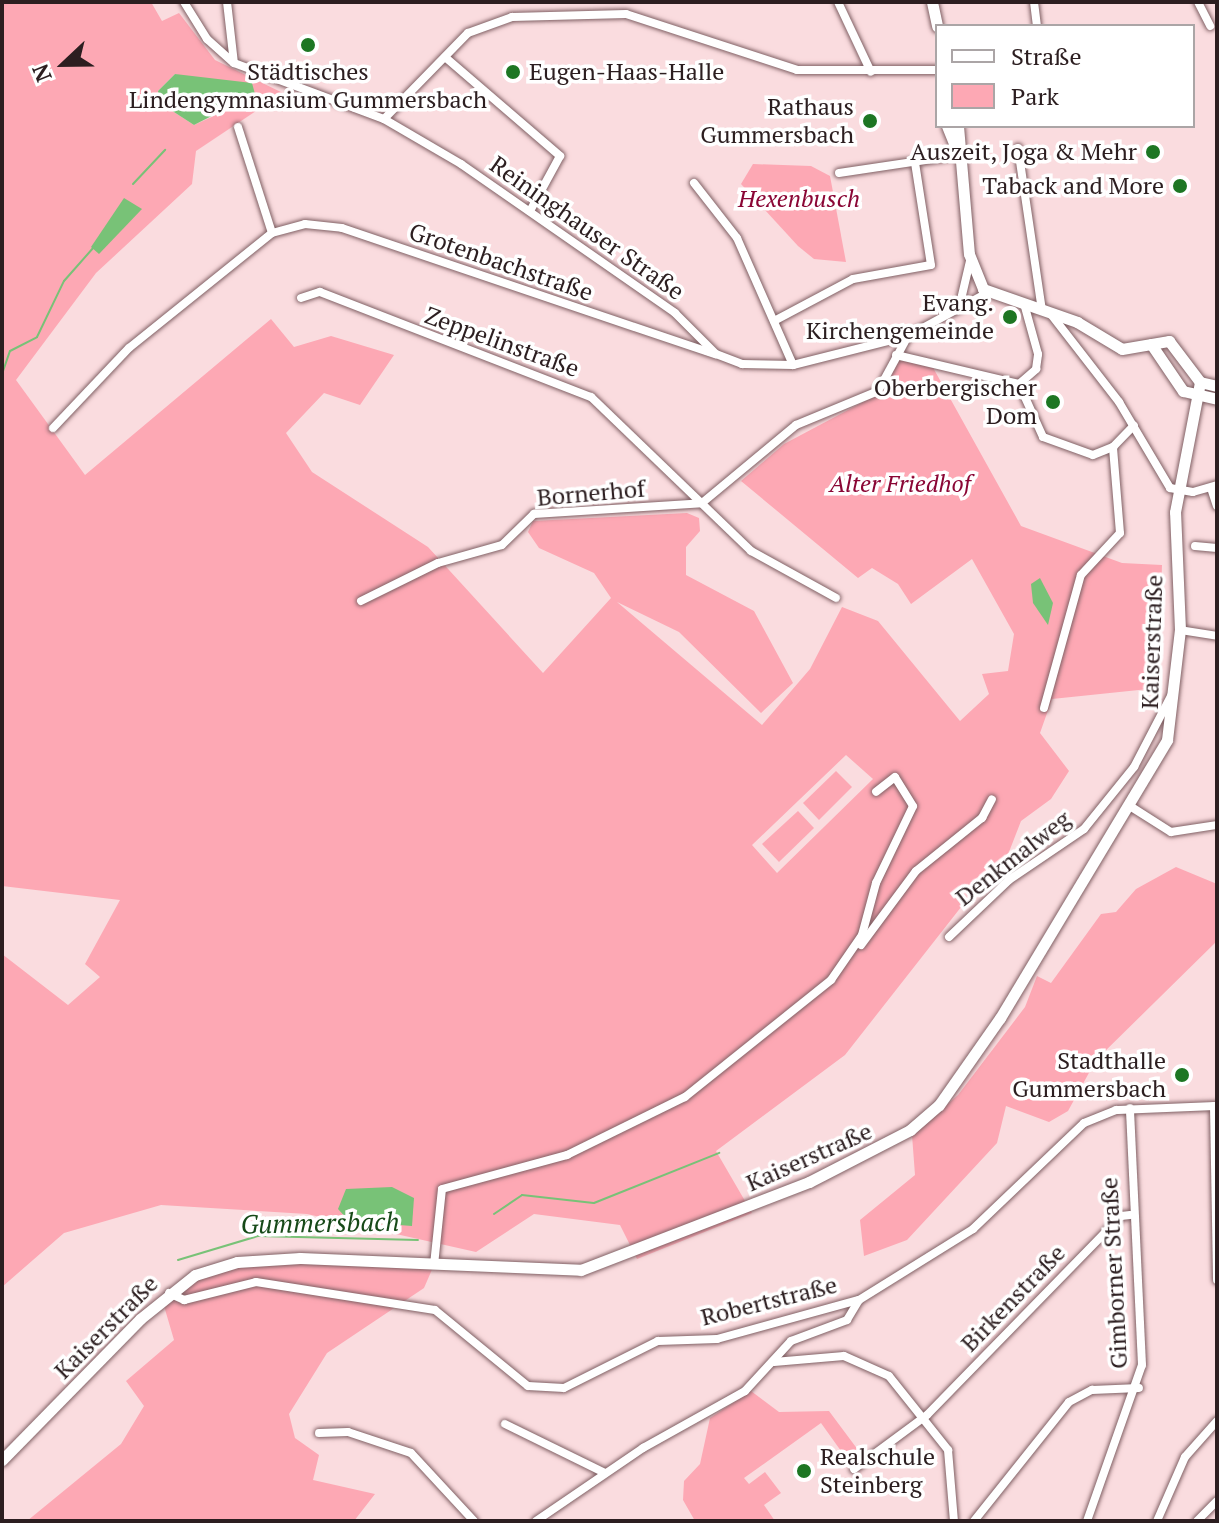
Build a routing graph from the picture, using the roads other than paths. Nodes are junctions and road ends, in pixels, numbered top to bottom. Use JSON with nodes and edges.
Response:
{"nodes":[{"id":1,"x":184,"y":2,"type":"edge"},
{"id":2,"x":227,"y":2,"type":"edge"},
{"id":3,"x":838,"y":2,"type":"edge"},
{"id":4,"x":932,"y":2,"type":"edge"},
{"id":5,"x":1034,"y":2,"type":"edge"},
{"id":6,"x":1198,"y":2,"type":"edge"},
{"id":7,"x":937,"y":24,"type":"edge"},
{"id":8,"x":1037,"y":24,"type":"edge"},
{"id":9,"x":1210,"y":26,"type":"dead end"},
{"id":10,"x":445,"y":57,"type":"junction"},
{"id":11,"x":234,"y":63,"type":"junction"},
{"id":12,"x":935,"y":70,"type":"edge"},
{"id":13,"x":871,"y":72,"type":"junction"},
{"id":14,"x":384,"y":119,"type":"junction"},
{"id":15,"x":238,"y":127,"type":"dead end"},
{"id":16,"x":948,"y":128,"type":"edge"},
{"id":17,"x":958,"y":128,"type":"edge"},
{"id":18,"x":1018,"y":148,"type":"dead end"},
{"id":19,"x":959,"y":155,"type":"junction"},
{"id":20,"x":915,"y":163,"type":"junction"},
{"id":21,"x":839,"y":173,"type":"dead end"},
{"id":22,"x":694,"y":183,"type":"dead end"},
{"id":23,"x":530,"y":211,"type":"junction"},
{"id":24,"x":272,"y":233,"type":"junction"},
{"id":25,"x":970,"y":261,"type":"junction"},
{"id":26,"x":987,"y":293,"type":"junction"},
{"id":27,"x":301,"y":298,"type":"dead end"},
{"id":28,"x":1025,"y":307,"type":"junction"},
{"id":29,"x":959,"y":308,"type":"junction"},
{"id":30,"x":1046,"y":311,"type":"junction"},
{"id":31,"x":774,"y":321,"type":"junction"},
{"id":32,"x":908,"y":336,"type":"junction"},
{"id":33,"x":1151,"y":344,"type":"junction"},
{"id":34,"x":716,"y":354,"type":"junction"},
{"id":35,"x":896,"y":355,"type":"junction"},
{"id":36,"x":793,"y":365,"type":"junction"},
{"id":37,"x":1200,"y":382,"type":"junction"},
{"id":38,"x":1019,"y":384,"type":"junction"},
{"id":39,"x":1217,"y":386,"type":"edge"},
{"id":40,"x":1194,"y":396,"type":"junction"},
{"id":41,"x":1217,"y":399,"type":"edge"},
{"id":42,"x":1134,"y":425,"type":"junction"},
{"id":43,"x":53,"y":428,"type":"dead end"},
{"id":44,"x":1113,"y":447,"type":"junction"},
{"id":45,"x":1214,"y":486,"type":"edge"},
{"id":46,"x":1178,"y":490,"type":"junction"},
{"id":47,"x":702,"y":503,"type":"junction"},
{"id":48,"x":1217,"y":506,"type":"edge"},
{"id":49,"x":1195,"y":546,"type":"dead end"},
{"id":50,"x":1217,"y":548,"type":"edge"},
{"id":51,"x":836,"y":598,"type":"dead end"},
{"id":52,"x":361,"y":601,"type":"dead end"},
{"id":53,"x":1180,"y":630,"type":"junction"},
{"id":54,"x":1217,"y":636,"type":"edge"},
{"id":55,"x":1176,"y":689,"type":"junction"},
{"id":56,"x":1044,"y":708,"type":"dead end"},
{"id":57,"x":876,"y":792,"type":"dead end"},
{"id":58,"x":992,"y":799,"type":"dead end"},
{"id":59,"x":1133,"y":808,"type":"junction"},
{"id":60,"x":1217,"y":825,"type":"edge"},
{"id":61,"x":949,"y":937,"type":"dead end"},
{"id":62,"x":852,"y":955,"type":"junction"},
{"id":63,"x":1216,"y":1106,"type":"edge"},
{"id":64,"x":1130,"y":1108,"type":"junction"},
{"id":65,"x":1130,"y":1215,"type":"junction"},
{"id":66,"x":434,"y":1265,"type":"junction"},
{"id":67,"x":1217,"y":1280,"type":"edge"},
{"id":68,"x":169,"y":1292,"type":"junction"},
{"id":69,"x":859,"y":1300,"type":"junction"},
{"id":70,"x":774,"y":1362,"type":"junction"},
{"id":71,"x":1139,"y":1388,"type":"junction"},
{"id":72,"x":927,"y":1415,"type":"junction"},
{"id":73,"x":1217,"y":1421,"type":"edge"},
{"id":74,"x":505,"y":1424,"type":"dead end"},
{"id":75,"x":319,"y":1433,"type":"dead end"},
{"id":76,"x":2,"y":1460,"type":"edge"},
{"id":77,"x":854,"y":1469,"type":"dead end"},
{"id":78,"x":605,"y":1473,"type":"junction"},
{"id":79,"x":1217,"y":1501,"type":"edge"},
{"id":80,"x":474,"y":1521,"type":"edge"},
{"id":81,"x":536,"y":1521,"type":"edge"},
{"id":82,"x":954,"y":1521,"type":"edge"},
{"id":83,"x":974,"y":1521,"type":"edge"},
{"id":84,"x":1087,"y":1521,"type":"edge"},
{"id":85,"x":1157,"y":1521,"type":"edge"},
{"id":86,"x":1197,"y":1521,"type":"edge"}],
"edges":[{"from":1,"to":11,"type":"street","name":"Reininghauser Straße"},
{"from":2,"to":11,"type":"street"},
{"from":3,"to":13,"type":"street"},
{"from":4,"to":7,"type":"street"},
{"from":5,"to":8,"type":"street"},
{"from":6,"to":9,"type":"street"},
{"from":10,"to":13,"type":"street"},
{"from":10,"to":14,"type":"street"},
{"from":10,"to":23,"type":"street"},
{"from":11,"to":14,"type":"street","name":"Reininghauser Straße"},
{"from":12,"to":13,"type":"street"},
{"from":14,"to":23,"type":"street","name":"Reininghauser Straße"},
{"from":15,"to":24,"type":"street"},
{"from":16,"to":19,"type":"street"},
{"from":17,"to":19,"type":"street"},
{"from":18,"to":30,"type":"street"},
{"from":19,"to":20,"type":"street"},
{"from":19,"to":25,"type":"street"},
{"from":20,"to":21,"type":"street"},
{"from":20,"to":31,"type":"street"},
{"from":22,"to":31,"type":"street"},
{"from":23,"to":34,"type":"street","name":"Reininghauser Straße"},
{"from":24,"to":34,"type":"street","name":"Grotenbachstraße"},
{"from":24,"to":43,"type":"street","name":"Grotenbachstraße"},
{"from":25,"to":26,"type":"street"},
{"from":25,"to":29,"type":"street"},
{"from":26,"to":28,"type":"street"},
{"from":26,"to":29,"type":"street","name":"Reininghauser Straße"},
{"from":27,"to":47,"type":"street","name":"Zeppelinstraße"},
{"from":28,"to":30,"type":"street"},
{"from":28,"to":38,"type":"street"},
{"from":29,"to":32,"type":"street","name":"Reininghauser Straße"},
{"from":30,"to":33,"type":"street"},
{"from":30,"to":42,"type":"street"},
{"from":31,"to":36,"type":"street"},
{"from":32,"to":35,"type":"street"},
{"from":32,"to":36,"type":"street","name":"Reininghauser Straße"},
{"from":33,"to":37,"type":"street"},
{"from":33,"to":40,"type":"street"},
{"from":34,"to":36,"type":"street","name":"Reininghauser Straße"},
{"from":35,"to":38,"type":"street"},
{"from":35,"to":47,"type":"street"},
{"from":37,"to":39,"type":"street"},
{"from":37,"to":40,"type":"street","name":"Kaiserstraße"},
{"from":38,"to":44,"type":"street"},
{"from":40,"to":41,"type":"street"},
{"from":40,"to":46,"type":"street","name":"Kaiserstraße"},
{"from":42,"to":44,"type":"street"},
{"from":42,"to":46,"type":"street"},
{"from":44,"to":56,"type":"street"},
{"from":45,"to":46,"type":"street"},
{"from":45,"to":48,"type":"street"},
{"from":46,"to":53,"type":"street","name":"Kaiserstraße"},
{"from":47,"to":51,"type":"street"},
{"from":47,"to":52,"type":"street","name":"Bornerhof"},
{"from":49,"to":50,"type":"street"},
{"from":53,"to":54,"type":"street"},
{"from":53,"to":55,"type":"street","name":"Kaiserstraße"},
{"from":55,"to":59,"type":"street","name":"Kaiserstraße"},
{"from":55,"to":61,"type":"street","name":"Denkmalweg"},
{"from":57,"to":62,"type":"street"},
{"from":58,"to":62,"type":"street"},
{"from":59,"to":60,"type":"street"},
{"from":59,"to":66,"type":"street","name":"Kaiserstraße"},
{"from":62,"to":66,"type":"street"},
{"from":63,"to":64,"type":"street","name":"Robertstraße"},
{"from":63,"to":67,"type":"street"},
{"from":64,"to":65,"type":"street","name":"Gimborner Straße"},
{"from":64,"to":69,"type":"street","name":"Robertstraße"},
{"from":65,"to":71,"type":"street","name":"Gimborner Straße"},
{"from":65,"to":72,"type":"street","name":"Birkenstraße"},
{"from":66,"to":68,"type":"street","name":"Kaiserstraße"},
{"from":68,"to":69,"type":"street","name":"Robertstraße"},
{"from":68,"to":76,"type":"street","name":"Kaiserstraße"},
{"from":69,"to":70,"type":"street"},
{"from":70,"to":72,"type":"street"},
{"from":70,"to":78,"type":"street"},
{"from":71,"to":83,"type":"street"},
{"from":71,"to":84,"type":"street","name":"Gimborner Straße"},
{"from":72,"to":77,"type":"street","name":"Birkenstraße"},
{"from":72,"to":82,"type":"street"},
{"from":73,"to":85,"type":"street"},
{"from":74,"to":78,"type":"street"},
{"from":75,"to":80,"type":"street"},
{"from":78,"to":81,"type":"street"},
{"from":79,"to":86,"type":"street"}]}
